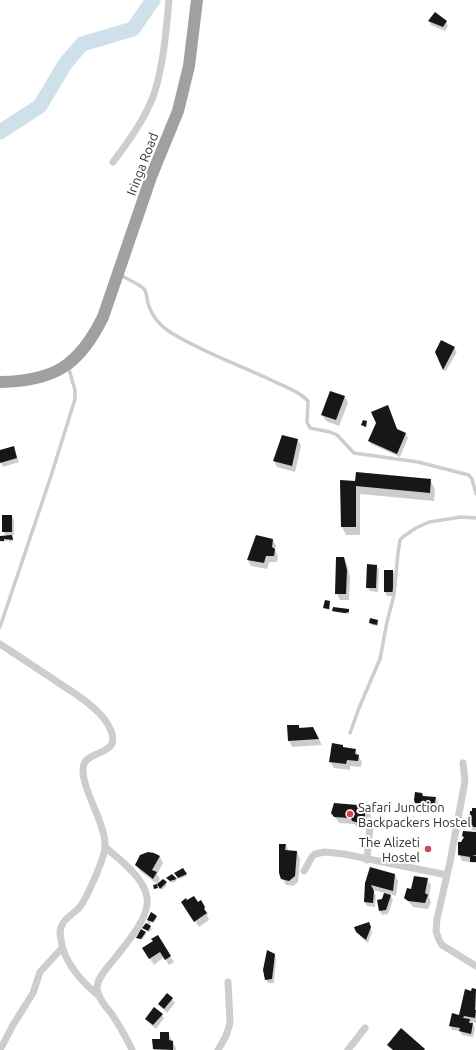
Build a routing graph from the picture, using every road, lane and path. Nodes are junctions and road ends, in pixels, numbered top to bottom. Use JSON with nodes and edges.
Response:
{"nodes":[{"id":1,"x":169,"y":0,"type":"edge"},
{"id":2,"x":197,"y":0,"type":"edge"},
{"id":3,"x":113,"y":162,"type":"dead end"},
{"id":4,"x":117,"y":274,"type":"junction"},
{"id":5,"x":68,"y":365,"type":"junction"},
{"id":6,"x":0,"y":382,"type":"edge"},
{"id":7,"x":476,"y":494,"type":"edge"},
{"id":8,"x":476,"y":518,"type":"edge"},
{"id":9,"x":0,"y":627,"type":"edge"},
{"id":10,"x":0,"y":644,"type":"edge"},
{"id":11,"x":350,"y":733,"type":"dead end"},
{"id":12,"x":463,"y":763,"type":"dead end"},
{"id":13,"x":370,"y":825,"type":"dead end"},
{"id":14,"x":105,"y":847,"type":"junction"},
{"id":15,"x":367,"y":860,"type":"junction"},
{"id":16,"x":304,"y":871,"type":"dead end"},
{"id":17,"x":447,"y":875,"type":"junction"},
{"id":18,"x":62,"y":948,"type":"junction"},
{"id":19,"x":476,"y":966,"type":"edge"},
{"id":20,"x":228,"y":982,"type":"dead end"},
{"id":21,"x":99,"y":996,"type":"junction"},
{"id":22,"x":366,"y":1028,"type":"dead end"},
{"id":23,"x":0,"y":1050,"type":"edge"},
{"id":24,"x":132,"y":1050,"type":"edge"},
{"id":25,"x":218,"y":1050,"type":"edge"},
{"id":26,"x":348,"y":1050,"type":"edge"}],
"edges":[{"from":1,"to":3,"type":"street"},
{"from":2,"to":4,"type":"highway","name":"Iringa Road"},
{"from":4,"to":5,"type":"highway","name":"Iringa Road"},
{"from":4,"to":7,"type":"lane"},
{"from":5,"to":6,"type":"highway","name":"Iringa Road"},
{"from":5,"to":9,"type":"lane"},
{"from":8,"to":11,"type":"lane"},
{"from":10,"to":14,"type":"street"},
{"from":12,"to":17,"type":"street"},
{"from":13,"to":15,"type":"street"},
{"from":14,"to":18,"type":"street"},
{"from":14,"to":21,"type":"street"},
{"from":15,"to":16,"type":"street"},
{"from":15,"to":17,"type":"street"},
{"from":17,"to":19,"type":"street"},
{"from":18,"to":21,"type":"street"},
{"from":18,"to":23,"type":"street"},
{"from":20,"to":25,"type":"street"},
{"from":21,"to":24,"type":"street"},
{"from":22,"to":26,"type":"street"}]}
